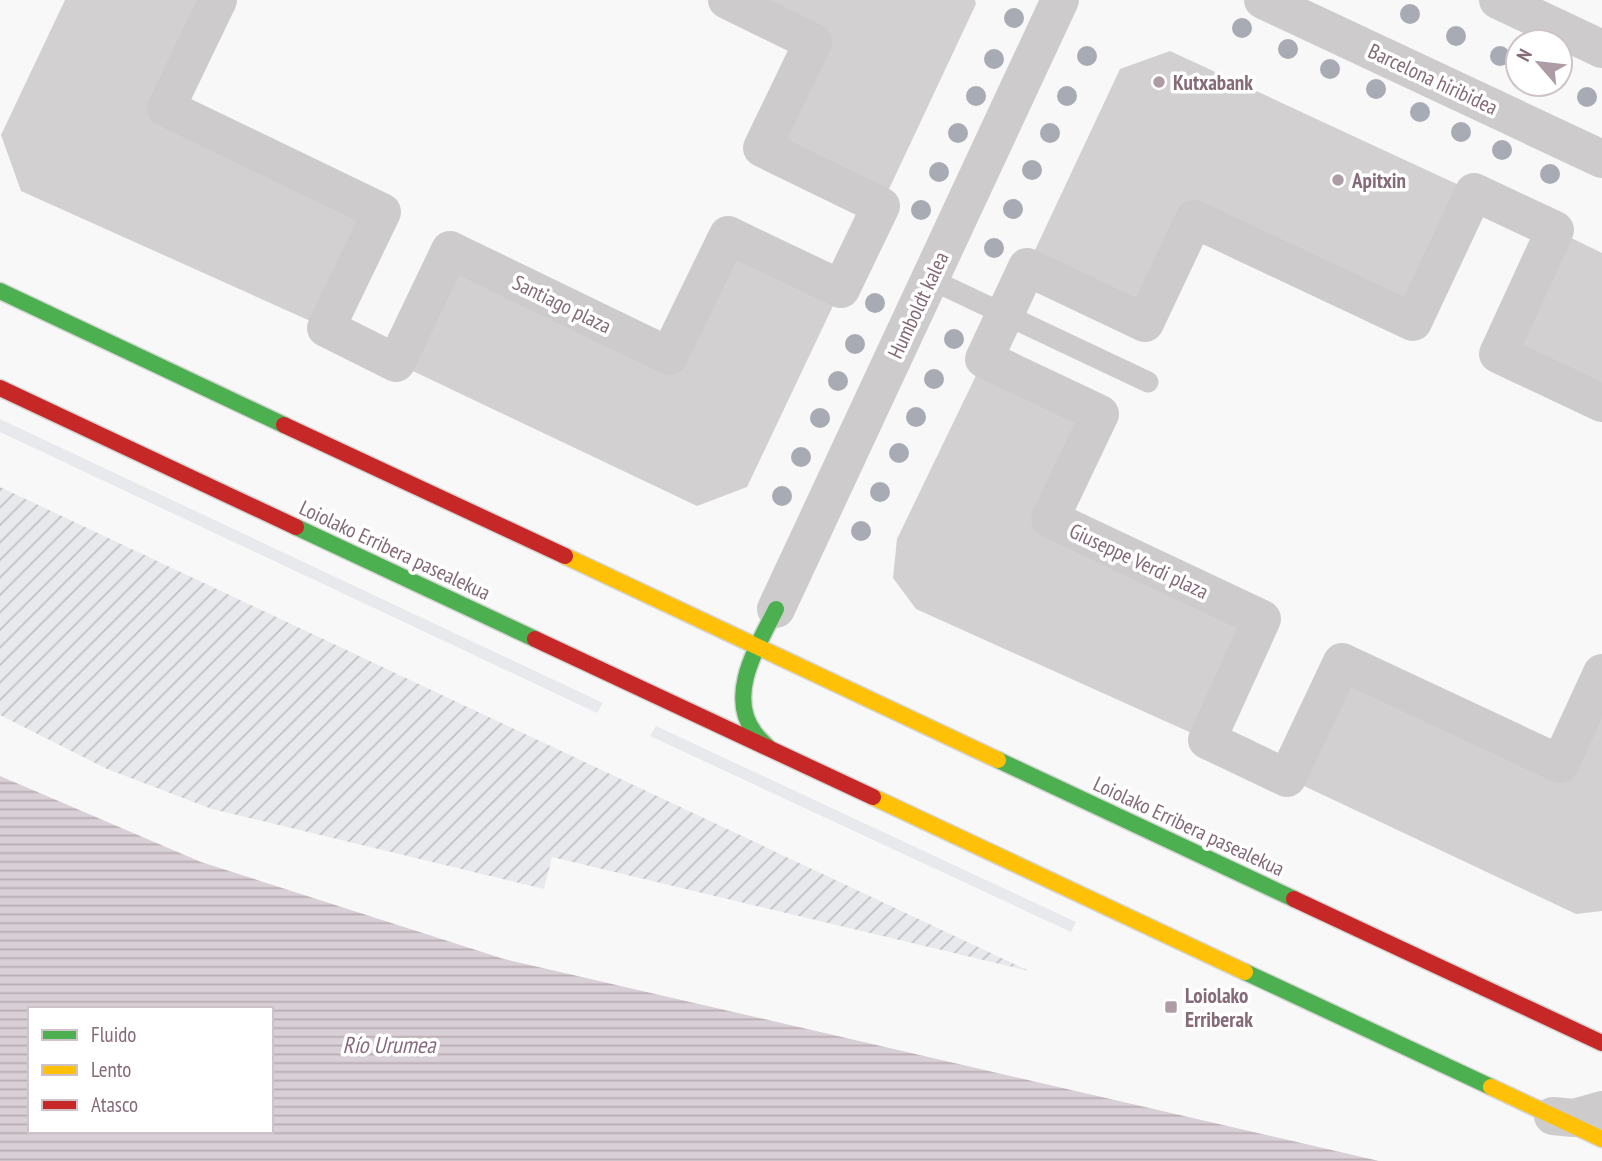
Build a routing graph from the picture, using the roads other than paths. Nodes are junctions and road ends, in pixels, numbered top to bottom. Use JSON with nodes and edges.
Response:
{"nodes":[{"id":1,"x":218,"y":0,"type":"edge"},
{"id":2,"x":727,"y":0,"type":"edge"},
{"id":3,"x":1060,"y":0,"type":"edge"},
{"id":4,"x":1263,"y":0,"type":"edge"},
{"id":5,"x":1498,"y":0,"type":"edge"},
{"id":6,"x":1602,"y":49,"type":"edge"},
{"id":7,"x":1602,"y":159,"type":"edge"},
{"id":8,"x":930,"y":279,"type":"junction"},
{"id":9,"x":0,"y":291,"type":"edge"},
{"id":10,"x":1005,"y":314,"type":"junction"},
{"id":11,"x":1148,"y":382,"type":"dead end"},
{"id":12,"x":0,"y":388,"type":"edge"},
{"id":13,"x":1602,"y":403,"type":"edge"},
{"id":14,"x":776,"y":609,"type":"junction"},
{"id":15,"x":721,"y":629,"type":"junction"},
{"id":16,"x":759,"y":647,"type":"junction"},
{"id":17,"x":1602,"y":673,"type":"edge"},
{"id":18,"x":772,"y":750,"type":"junction"},
{"id":19,"x":1602,"y":1043,"type":"edge"},
{"id":20,"x":1602,"y":1110,"type":"edge"},
{"id":21,"x":1553,"y":1116,"type":"junction"},
{"id":22,"x":1602,"y":1139,"type":"edge"}],
"edges":[{"from":1,"to":2,"type":"street","name":"Santiago plaza"},
{"from":3,"to":8,"type":"street","name":"Humboldt kalea"},
{"from":4,"to":7,"type":"street","name":"Barcelona hiribidea"},
{"from":5,"to":6,"type":"street"},
{"from":8,"to":10,"type":"lane"},
{"from":8,"to":14,"type":"street","name":"Humboldt kalea"},
{"from":9,"to":15,"type":"main road","name":"Loiolako Erribera pasealekua"},
{"from":10,"to":11,"type":"lane"},
{"from":10,"to":13,"type":"street","name":"Giuseppe Verdi plaza"},
{"from":10,"to":17,"type":"street","name":"Giuseppe Verdi plaza"},
{"from":12,"to":18,"type":"main road","name":"Loiolako Erribera pasealekua"},
{"from":14,"to":15,"type":"main road","name":"Loiolako Erribera pasealekua"},
{"from":14,"to":16,"type":"main road","name":"Loiolako Erribera pasealekua"},
{"from":15,"to":16,"type":"main road","name":"Loiolako Erribera pasealekua"},
{"from":16,"to":18,"type":"main road","name":"Loiolako Erribera pasealekua"},
{"from":16,"to":19,"type":"main road","name":"Loiolako Erribera pasealekua"},
{"from":18,"to":21,"type":"main road","name":"Loiolako Erribera pasealekua"},
{"from":20,"to":21,"type":"street"},
{"from":21,"to":22,"type":"main road","name":"Loiolako Erribera pasealekua"}]}
